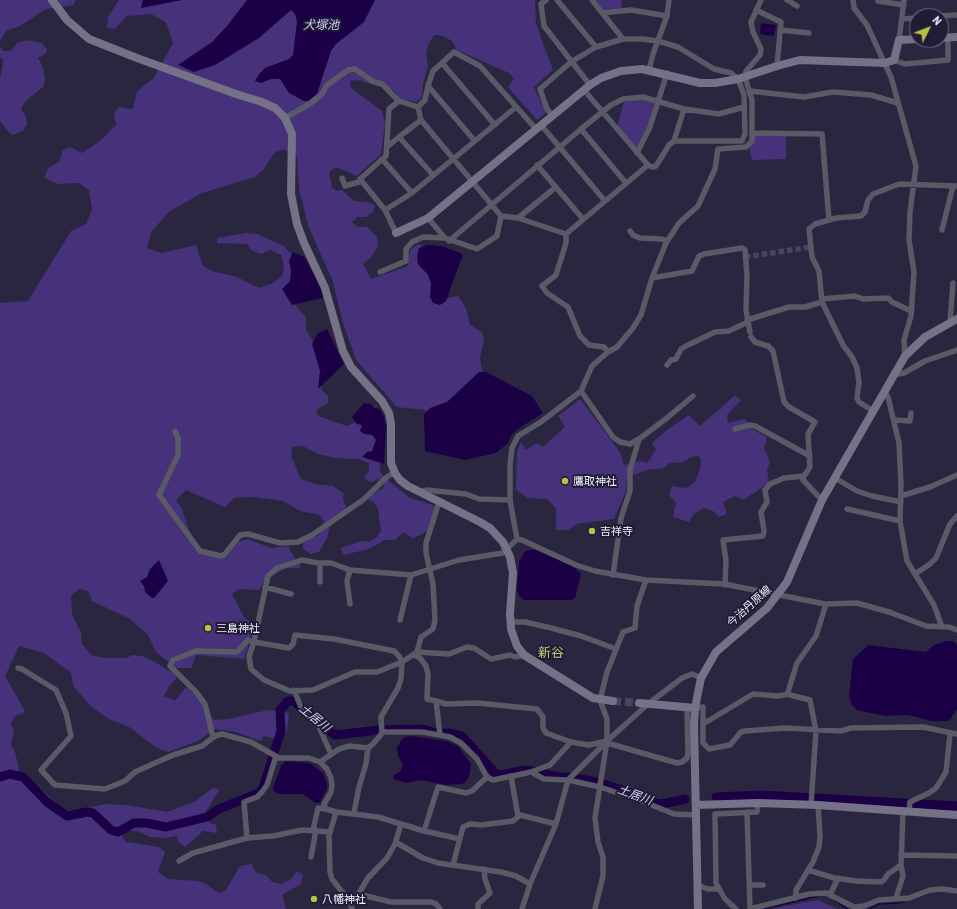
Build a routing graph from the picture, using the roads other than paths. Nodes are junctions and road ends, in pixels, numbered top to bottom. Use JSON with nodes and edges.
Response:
{"nodes":[{"id":1,"x":52,"y":0,"type":"edge"},
{"id":2,"x":546,"y":0,"type":"edge"},
{"id":3,"x":557,"y":0,"type":"edge"},
{"id":4,"x":592,"y":0,"type":"edge"},
{"id":5,"x":669,"y":0,"type":"edge"},
{"id":6,"x":761,"y":0,"type":"edge"},
{"id":7,"x":787,"y":0,"type":"edge"},
{"id":8,"x":853,"y":0,"type":"edge"},
{"id":9,"x":878,"y":1,"type":"edge"},
{"id":10,"x":904,"y":2,"type":"edge"},
{"id":11,"x":797,"y":6,"type":"dead end"},
{"id":12,"x":756,"y":10,"type":"junction"},
{"id":13,"x":602,"y":13,"type":"junction"},
{"id":14,"x":667,"y":16,"type":"junction"},
{"id":15,"x":902,"y":19,"type":"junction"},
{"id":16,"x":909,"y":19,"type":"edge"},
{"id":17,"x":780,"y":30,"type":"junction"},
{"id":18,"x":809,"y":33,"type":"dead end"},
{"id":19,"x":623,"y":39,"type":"junction"},
{"id":20,"x":909,"y":39,"type":"edge"},
{"id":21,"x":899,"y":40,"type":"junction"},
{"id":22,"x":658,"y":41,"type":"junction"},
{"id":23,"x":596,"y":47,"type":"junction"},
{"id":24,"x":946,"y":48,"type":"edge"},
{"id":25,"x":571,"y":62,"type":"junction"},
{"id":26,"x":889,"y":62,"type":"junction"},
{"id":27,"x":442,"y":63,"type":"junction"},
{"id":28,"x":777,"y":66,"type":"junction"},
{"id":29,"x":649,"y":70,"type":"junction"},
{"id":30,"x":667,"y":74,"type":"junction"},
{"id":31,"x":742,"y":78,"type":"junction"},
{"id":32,"x":428,"y":86,"type":"junction"},
{"id":33,"x":587,"y":87,"type":"junction"},
{"id":34,"x":749,"y":91,"type":"junction"},
{"id":35,"x":399,"y":101,"type":"junction"},
{"id":36,"x":657,"y":101,"type":"junction"},
{"id":37,"x":898,"y":103,"type":"junction"},
{"id":38,"x":418,"y":107,"type":"junction"},
{"id":39,"x":516,"y":107,"type":"junction"},
{"id":40,"x":744,"y":107,"type":"junction"},
{"id":41,"x":684,"y":109,"type":"junction"},
{"id":42,"x":603,"y":111,"type":"junction"},
{"id":43,"x":553,"y":116,"type":"junction"},
{"id":44,"x":285,"y":118,"type":"junction"},
{"id":45,"x":421,"y":120,"type":"junction"},
{"id":46,"x":495,"y":125,"type":"junction"},
{"id":47,"x":539,"y":127,"type":"junction"},
{"id":48,"x":581,"y":129,"type":"junction"},
{"id":49,"x":752,"y":133,"type":"junction"},
{"id":50,"x":400,"y":137,"type":"junction"},
{"id":51,"x":474,"y":140,"type":"junction"},
{"id":52,"x":674,"y":141,"type":"junction"},
{"id":53,"x":387,"y":147,"type":"junction"},
{"id":54,"x":560,"y":147,"type":"junction"},
{"id":55,"x":637,"y":153,"type":"junction"},
{"id":56,"x":454,"y":158,"type":"junction"},
{"id":57,"x":382,"y":159,"type":"junction"},
{"id":58,"x":537,"y":165,"type":"junction"},
{"id":59,"x":648,"y":165,"type":"junction"},
{"id":60,"x":433,"y":175,"type":"junction"},
{"id":61,"x":342,"y":178,"type":"dead end"},
{"id":62,"x":362,"y":181,"type":"junction"},
{"id":63,"x":473,"y":182,"type":"junction"},
{"id":64,"x":626,"y":183,"type":"junction"},
{"id":65,"x":914,"y":183,"type":"junction"},
{"id":66,"x":955,"y":186,"type":"edge"},
{"id":67,"x":556,"y":187,"type":"junction"},
{"id":68,"x":412,"y":193,"type":"junction"},
{"id":69,"x":605,"y":201,"type":"junction"},
{"id":70,"x":491,"y":204,"type":"junction"},
{"id":71,"x":385,"y":210,"type":"junction"},
{"id":72,"x":501,"y":216,"type":"junction"},
{"id":73,"x":428,"y":218,"type":"junction"},
{"id":74,"x":518,"y":218,"type":"junction"},
{"id":75,"x":583,"y":219,"type":"junction"},
{"id":76,"x":829,"y":220,"type":"junction"},
{"id":77,"x":942,"y":230,"type":"dead end"},
{"id":78,"x":630,"y":231,"type":"dead end"},
{"id":79,"x":396,"y":233,"type":"joint"},
{"id":80,"x":566,"y":234,"type":"junction"},
{"id":81,"x":447,"y":239,"type":"junction"},
{"id":82,"x":667,"y":241,"type":"junction"},
{"id":83,"x":380,"y":272,"type":"dead end"},
{"id":84,"x":652,"y":278,"type":"junction"},
{"id":85,"x":953,"y":283,"type":"dead end"},
{"id":86,"x":822,"y":301,"type":"junction"},
{"id":87,"x":911,"y":312,"type":"junction"},
{"id":88,"x":954,"y":320,"type":"edge"},
{"id":89,"x":748,"y":321,"type":"junction"},
{"id":90,"x":957,"y":350,"type":"edge"},
{"id":91,"x":608,"y":352,"type":"junction"},
{"id":92,"x":904,"y":356,"type":"junction"},
{"id":93,"x":667,"y":365,"type":"dead end"},
{"id":94,"x":893,"y":375,"type":"junction"},
{"id":95,"x":884,"y":390,"type":"junction"},
{"id":96,"x":580,"y":392,"type":"junction"},
{"id":97,"x":693,"y":396,"type":"dead end"},
{"id":98,"x":873,"y":411,"type":"junction"},
{"id":99,"x":911,"y":412,"type":"dead end"},
{"id":100,"x":894,"y":420,"type":"junction"},
{"id":101,"x":735,"y":429,"type":"dead end"},
{"id":102,"x":175,"y":431,"type":"dead end"},
{"id":103,"x":639,"y":439,"type":"junction"},
{"id":104,"x":810,"y":456,"type":"junction"},
{"id":105,"x":395,"y":473,"type":"junction"},
{"id":106,"x":957,"y":475,"type":"edge"},
{"id":107,"x":804,"y":476,"type":"junction"},
{"id":108,"x":835,"y":478,"type":"junction"},
{"id":109,"x":420,"y":492,"type":"junction"},
{"id":110,"x":901,"y":499,"type":"junction"},
{"id":111,"x":510,"y":500,"type":"junction"},
{"id":112,"x":822,"y":500,"type":"junction"},
{"id":113,"x":439,"y":502,"type":"junction"},
{"id":114,"x":847,"y":509,"type":"dead end"},
{"id":115,"x":957,"y":516,"type":"edge"},
{"id":116,"x":900,"y":521,"type":"junction"},
{"id":117,"x":517,"y":539,"type":"junction"},
{"id":118,"x":506,"y":548,"type":"junction"},
{"id":119,"x":320,"y":564,"type":"junction"},
{"id":120,"x":430,"y":569,"type":"junction"},
{"id":121,"x":350,"y":570,"type":"junction"},
{"id":122,"x":915,"y":574,"type":"junction"},
{"id":123,"x":411,"y":575,"type":"junction"},
{"id":124,"x":613,"y":575,"type":"junction"},
{"id":125,"x":646,"y":580,"type":"junction"},
{"id":126,"x":320,"y":582,"type":"dead end"},
{"id":127,"x":724,"y":585,"type":"junction"},
{"id":128,"x":265,"y":587,"type":"junction"},
{"id":129,"x":291,"y":594,"type":"dead end"},
{"id":130,"x":778,"y":596,"type":"junction"},
{"id":131,"x":350,"y":604,"type":"dead end"},
{"id":132,"x":826,"y":604,"type":"junction"},
{"id":133,"x":400,"y":620,"type":"dead end"},
{"id":134,"x":510,"y":622,"type":"junction"},
{"id":135,"x":942,"y":627,"type":"junction"},
{"id":136,"x":957,"y":630,"type":"edge"},
{"id":137,"x":254,"y":642,"type":"junction"},
{"id":138,"x":616,"y":649,"type":"junction"},
{"id":139,"x":416,"y":653,"type":"junction"},
{"id":140,"x":524,"y":655,"type":"junction"},
{"id":141,"x":402,"y":662,"type":"junction"},
{"id":142,"x":18,"y":668,"type":"dead end"},
{"id":143,"x":701,"y":678,"type":"junction"},
{"id":144,"x":294,"y":690,"type":"junction"},
{"id":145,"x":790,"y":694,"type":"junction"},
{"id":146,"x":600,"y":700,"type":"junction"},
{"id":147,"x":436,"y":701,"type":"junction"},
{"id":148,"x":613,"y":701,"type":"tunnel mouth"},
{"id":149,"x":639,"y":703,"type":"tunnel mouth"},
{"id":150,"x":648,"y":704,"type":"junction"},
{"id":151,"x":691,"y":707,"type":"junction"},
{"id":152,"x":703,"y":724,"type":"junction"},
{"id":153,"x":815,"y":729,"type":"junction"},
{"id":154,"x":382,"y":732,"type":"junction"},
{"id":155,"x":950,"y":734,"type":"junction"},
{"id":156,"x":957,"y":734,"type":"edge"},
{"id":157,"x":440,"y":735,"type":"junction"},
{"id":158,"x":213,"y":737,"type":"junction"},
{"id":159,"x":571,"y":742,"type":"junction"},
{"id":160,"x":607,"y":742,"type":"junction"},
{"id":161,"x":368,"y":748,"type":"junction"},
{"id":162,"x":331,"y":754,"type":"junction"},
{"id":163,"x":276,"y":756,"type":"junction"},
{"id":164,"x":320,"y":762,"type":"junction"},
{"id":165,"x":531,"y":772,"type":"junction"},
{"id":166,"x":511,"y":776,"type":"junction"},
{"id":167,"x":487,"y":777,"type":"junction"},
{"id":168,"x":568,"y":780,"type":"junction"},
{"id":169,"x":600,"y":787,"type":"junction"},
{"id":170,"x":758,"y":803,"type":"junction"},
{"id":171,"x":813,"y":804,"type":"junction"},
{"id":172,"x":696,"y":805,"type":"junction"},
{"id":173,"x":908,"y":808,"type":"junction"},
{"id":174,"x":326,"y":809,"type":"junction"},
{"id":175,"x":336,"y":812,"type":"junction"},
{"id":176,"x":747,"y":812,"type":"junction"},
{"id":177,"x":354,"y":813,"type":"junction"},
{"id":178,"x":696,"y":815,"type":"junction"},
{"id":179,"x":957,"y":815,"type":"edge"},
{"id":180,"x":518,"y":816,"type":"junction"},
{"id":181,"x":401,"y":824,"type":"junction"},
{"id":182,"x":556,"y":824,"type":"junction"},
{"id":183,"x":314,"y":830,"type":"junction"},
{"id":184,"x":424,"y":831,"type":"junction"},
{"id":185,"x":330,"y":832,"type":"junction"},
{"id":186,"x":247,"y":838,"type":"junction"},
{"id":187,"x":460,"y":839,"type":"junction"},
{"id":188,"x":395,"y":844,"type":"junction"},
{"id":189,"x":901,"y":855,"type":"junction"},
{"id":190,"x":957,"y":856,"type":"edge"},
{"id":191,"x":311,"y":857,"type":"dead end"},
{"id":192,"x":179,"y":861,"type":"dead end"},
{"id":193,"x":453,"y":865,"type":"junction"},
{"id":194,"x":901,"y":865,"type":"junction"},
{"id":195,"x":484,"y":869,"type":"junction"},
{"id":196,"x":808,"y":870,"type":"junction"},
{"id":197,"x":838,"y":878,"type":"junction"},
{"id":198,"x":530,"y":884,"type":"junction"},
{"id":199,"x":763,"y":884,"type":"dead end"},
{"id":200,"x":697,"y":885,"type":"junction"},
{"id":201,"x":750,"y":885,"type":"junction"},
{"id":202,"x":718,"y":889,"type":"junction"},
{"id":203,"x":957,"y":891,"type":"edge"},
{"id":204,"x":358,"y":894,"type":"junction"},
{"id":205,"x":830,"y":895,"type":"junction"},
{"id":206,"x":796,"y":898,"type":"junction"},
{"id":207,"x":896,"y":898,"type":"junction"},
{"id":208,"x":350,"y":902,"type":"junction"},
{"id":209,"x":352,"y":909,"type":"edge"},
{"id":210,"x":440,"y":909,"type":"edge"},
{"id":211,"x":478,"y":909,"type":"edge"},
{"id":212,"x":522,"y":909,"type":"edge"},
{"id":213,"x":595,"y":909,"type":"edge"},
{"id":214,"x":698,"y":909,"type":"edge"},
{"id":215,"x":736,"y":909,"type":"edge"},
{"id":216,"x":750,"y":909,"type":"edge"}],
"edges":[{"from":1,"to":44,"type":"street"},
{"from":2,"to":25,"type":"street"},
{"from":3,"to":23,"type":"street"},
{"from":4,"to":13,"type":"street"},
{"from":5,"to":14,"type":"street"},
{"from":6,"to":12,"type":"street"},
{"from":7,"to":11,"type":"street"},
{"from":8,"to":26,"type":"street"},
{"from":9,"to":10,"type":"street"},
{"from":10,"to":15,"type":"street"},
{"from":12,"to":17,"type":"street"},
{"from":12,"to":31,"type":"street"},
{"from":13,"to":14,"type":"street"},
{"from":13,"to":19,"type":"street"},
{"from":14,"to":22,"type":"street"},
{"from":15,"to":16,"type":"street"},
{"from":15,"to":21,"type":"street"},
{"from":17,"to":18,"type":"street"},
{"from":17,"to":28,"type":"street"},
{"from":19,"to":22,"type":"street"},
{"from":19,"to":23,"type":"street"},
{"from":20,"to":21,"type":"street"},
{"from":21,"to":26,"type":"street"},
{"from":22,"to":29,"type":"street"},
{"from":22,"to":31,"type":"street"},
{"from":23,"to":25,"type":"street"},
{"from":24,"to":26,"type":"street"},
{"from":25,"to":33,"type":"street"},
{"from":25,"to":43,"type":"street"},
{"from":26,"to":28,"type":"street"},
{"from":26,"to":37,"type":"street"},
{"from":27,"to":32,"type":"street"},
{"from":27,"to":39,"type":"street"},
{"from":27,"to":46,"type":"street"},
{"from":28,"to":31,"type":"street"},
{"from":29,"to":30,"type":"street"},
{"from":29,"to":33,"type":"street"},
{"from":30,"to":31,"type":"street"},
{"from":30,"to":36,"type":"street"},
{"from":31,"to":34,"type":"street"},
{"from":31,"to":40,"type":"street"},
{"from":32,"to":38,"type":"street"},
{"from":32,"to":51,"type":"street"},
{"from":33,"to":42,"type":"street"},
{"from":33,"to":43,"type":"street"},
{"from":34,"to":37,"type":"street"},
{"from":34,"to":49,"type":"street"},
{"from":35,"to":38,"type":"street"},
{"from":35,"to":44,"type":"street"},
{"from":35,"to":53,"type":"street"},
{"from":36,"to":41,"type":"street"},
{"from":36,"to":42,"type":"street"},
{"from":36,"to":55,"type":"street"},
{"from":37,"to":65,"type":"street"},
{"from":38,"to":45,"type":"street"},
{"from":39,"to":46,"type":"street"},
{"from":39,"to":47,"type":"street"},
{"from":40,"to":41,"type":"street"},
{"from":40,"to":52,"type":"street"},
{"from":41,"to":52,"type":"street"},
{"from":42,"to":48,"type":"street"},
{"from":42,"to":55,"type":"street"},
{"from":43,"to":47,"type":"street"},
{"from":44,"to":105,"type":"street"},
{"from":45,"to":50,"type":"street"},
{"from":45,"to":56,"type":"street"},
{"from":46,"to":51,"type":"street"},
{"from":47,"to":54,"type":"street"},
{"from":47,"to":63,"type":"street"},
{"from":48,"to":54,"type":"street"},
{"from":48,"to":64,"type":"street"},
{"from":49,"to":76,"type":"street"},
{"from":49,"to":82,"type":"street"},
{"from":50,"to":53,"type":"street"},
{"from":50,"to":60,"type":"street"},
{"from":51,"to":56,"type":"street"},
{"from":52,"to":59,"type":"street"},
{"from":53,"to":57,"type":"street"},
{"from":54,"to":58,"type":"street"},
{"from":54,"to":69,"type":"street"},
{"from":55,"to":59,"type":"street"},
{"from":56,"to":60,"type":"street"},
{"from":56,"to":63,"type":"street"},
{"from":57,"to":62,"type":"street"},
{"from":57,"to":68,"type":"street"},
{"from":58,"to":67,"type":"street"},
{"from":58,"to":70,"type":"street"},
{"from":59,"to":64,"type":"street"},
{"from":60,"to":68,"type":"street"},
{"from":61,"to":62,"type":"street"},
{"from":62,"to":71,"type":"street"},
{"from":63,"to":70,"type":"street"},
{"from":63,"to":73,"type":"street"},
{"from":64,"to":69,"type":"street"},
{"from":65,"to":66,"type":"street"},
{"from":65,"to":76,"type":"street"},
{"from":65,"to":87,"type":"street"},
{"from":66,"to":77,"type":"street"},
{"from":67,"to":74,"type":"street"},
{"from":67,"to":75,"type":"street"},
{"from":68,"to":71,"type":"street"},
{"from":69,"to":75,"type":"street"},
{"from":70,"to":72,"type":"street"},
{"from":70,"to":81,"type":"street"},
{"from":71,"to":79,"type":"street"},
{"from":72,"to":74,"type":"street"},
{"from":72,"to":81,"type":"street"},
{"from":73,"to":79,"type":"street"},
{"from":73,"to":81,"type":"street"},
{"from":74,"to":80,"type":"street"},
{"from":75,"to":80,"type":"street"},
{"from":76,"to":86,"type":"street"},
{"from":78,"to":82,"type":"street"},
{"from":80,"to":91,"type":"street"},
{"from":81,"to":83,"type":"street"},
{"from":82,"to":84,"type":"street"},
{"from":84,"to":89,"type":"street"},
{"from":84,"to":91,"type":"street"},
{"from":85,"to":88,"type":"street"},
{"from":86,"to":87,"type":"street"},
{"from":86,"to":89,"type":"street"},
{"from":86,"to":98,"type":"street"},
{"from":87,"to":92,"type":"street"},
{"from":88,"to":92,"type":"street","name":"今治丹原線"},
{"from":89,"to":93,"type":"street"},
{"from":89,"to":104,"type":"street"},
{"from":90,"to":94,"type":"street"},
{"from":91,"to":96,"type":"street"},
{"from":92,"to":94,"type":"street","name":"今治丹原線"},
{"from":94,"to":95,"type":"street","name":"今治丹原線"},
{"from":95,"to":98,"type":"street","name":"今治丹原線"},
{"from":95,"to":100,"type":"street"},
{"from":96,"to":103,"type":"street"},
{"from":96,"to":111,"type":"street"},
{"from":97,"to":103,"type":"street"},
{"from":98,"to":108,"type":"street","name":"今治丹原線"},
{"from":99,"to":100,"type":"street"},
{"from":100,"to":110,"type":"street"},
{"from":101,"to":104,"type":"street"},
{"from":102,"to":105,"type":"street"},
{"from":103,"to":124,"type":"street"},
{"from":104,"to":107,"type":"street"},
{"from":105,"to":109,"type":"street"},
{"from":106,"to":110,"type":"street"},
{"from":107,"to":112,"type":"street"},
{"from":107,"to":127,"type":"street"},
{"from":108,"to":110,"type":"street"},
{"from":108,"to":112,"type":"street","name":"今治丹原線"},
{"from":109,"to":111,"type":"street"},
{"from":109,"to":113,"type":"street"},
{"from":110,"to":116,"type":"street"},
{"from":111,"to":117,"type":"street"},
{"from":112,"to":130,"type":"street","name":"今治丹原線"},
{"from":113,"to":118,"type":"street"},
{"from":113,"to":120,"type":"street"},
{"from":114,"to":116,"type":"street"},
{"from":115,"to":122,"type":"street"},
{"from":116,"to":122,"type":"street"},
{"from":117,"to":118,"type":"street"},
{"from":117,"to":124,"type":"street"},
{"from":118,"to":120,"type":"street"},
{"from":118,"to":134,"type":"street"},
{"from":119,"to":121,"type":"street"},
{"from":119,"to":126,"type":"street"},
{"from":119,"to":128,"type":"street"},
{"from":120,"to":123,"type":"street"},
{"from":120,"to":139,"type":"street"},
{"from":121,"to":123,"type":"street"},
{"from":121,"to":131,"type":"street"},
{"from":122,"to":135,"type":"street"},
{"from":123,"to":133,"type":"street"},
{"from":124,"to":125,"type":"street"},
{"from":125,"to":127,"type":"street"},
{"from":125,"to":138,"type":"street"},
{"from":127,"to":130,"type":"street"},
{"from":128,"to":129,"type":"street"},
{"from":128,"to":137,"type":"street"},
{"from":130,"to":132,"type":"street"},
{"from":130,"to":143,"type":"street","name":"今治丹原線"},
{"from":132,"to":135,"type":"street"},
{"from":132,"to":145,"type":"street"},
{"from":134,"to":138,"type":"street"},
{"from":134,"to":140,"type":"street"},
{"from":135,"to":136,"type":"street"},
{"from":137,"to":141,"type":"street"},
{"from":137,"to":144,"type":"street"},
{"from":137,"to":158,"type":"street"},
{"from":138,"to":146,"type":"street"},
{"from":139,"to":140,"type":"street"},
{"from":139,"to":141,"type":"street"},
{"from":139,"to":147,"type":"street"},
{"from":140,"to":146,"type":"street"},
{"from":141,"to":144,"type":"street"},
{"from":141,"to":154,"type":"street"},
{"from":142,"to":158,"type":"street"},
{"from":143,"to":150,"type":"street"},
{"from":143,"to":151,"type":"street","name":"今治丹原線"},
{"from":144,"to":162,"type":"street"},
{"from":145,"to":152,"type":"street"},
{"from":145,"to":153,"type":"street"},
{"from":146,"to":148,"type":"street"},
{"from":146,"to":160,"type":"street"},
{"from":147,"to":157,"type":"street"},
{"from":147,"to":159,"type":"street"},
{"from":149,"to":150,"type":"street"},
{"from":150,"to":151,"type":"street"},
{"from":150,"to":160,"type":"street"},
{"from":151,"to":152,"type":"street"},
{"from":151,"to":160,"type":"street"},
{"from":151,"to":172,"type":"street","name":"今治丹原線"},
{"from":152,"to":153,"type":"street"},
{"from":153,"to":155,"type":"street"},
{"from":153,"to":171,"type":"street"},
{"from":154,"to":157,"type":"street"},
{"from":154,"to":161,"type":"street"},
{"from":155,"to":156,"type":"street"},
{"from":155,"to":173,"type":"street"},
{"from":157,"to":167,"type":"street"},
{"from":158,"to":163,"type":"street"},
{"from":159,"to":160,"type":"street"},
{"from":159,"to":165,"type":"street"},
{"from":160,"to":168,"type":"street"},
{"from":160,"to":169,"type":"street"},
{"from":161,"to":162,"type":"street"},
{"from":161,"to":177,"type":"street"},
{"from":162,"to":164,"type":"street"},
{"from":163,"to":164,"type":"street"},
{"from":163,"to":186,"type":"street"},
{"from":164,"to":174,"type":"street"},
{"from":165,"to":166,"type":"street"},
{"from":165,"to":168,"type":"street"},
{"from":166,"to":167,"type":"street"},
{"from":166,"to":180,"type":"street"},
{"from":167,"to":184,"type":"street"},
{"from":168,"to":169,"type":"street"},
{"from":168,"to":182,"type":"street"},
{"from":169,"to":178,"type":"street"},
{"from":169,"to":213,"type":"street"},
{"from":170,"to":171,"type":"street"},
{"from":170,"to":172,"type":"street"},
{"from":170,"to":176,"type":"street"},
{"from":171,"to":173,"type":"street"},
{"from":171,"to":196,"type":"street"},
{"from":172,"to":178,"type":"street","name":"今治丹原線"},
{"from":173,"to":179,"type":"street"},
{"from":173,"to":189,"type":"street"},
{"from":174,"to":175,"type":"street"},
{"from":174,"to":183,"type":"street"},
{"from":175,"to":177,"type":"street"},
{"from":175,"to":185,"type":"street"},
{"from":176,"to":201,"type":"street"},
{"from":176,"to":202,"type":"street"},
{"from":177,"to":181,"type":"street"},
{"from":178,"to":200,"type":"street","name":"今治丹原線"},
{"from":180,"to":182,"type":"street"},
{"from":180,"to":187,"type":"street"},
{"from":181,"to":184,"type":"street"},
{"from":181,"to":188,"type":"street"},
{"from":182,"to":198,"type":"street"},
{"from":183,"to":185,"type":"street"},
{"from":183,"to":186,"type":"street"},
{"from":183,"to":191,"type":"street"},
{"from":184,"to":187,"type":"street"},
{"from":185,"to":208,"type":"street"},
{"from":186,"to":192,"type":"street"},
{"from":187,"to":193,"type":"street"},
{"from":188,"to":193,"type":"street"},
{"from":188,"to":204,"type":"street"},
{"from":189,"to":190,"type":"street"},
{"from":189,"to":194,"type":"street"},
{"from":193,"to":195,"type":"street"},
{"from":194,"to":197,"type":"street"},
{"from":194,"to":207,"type":"street"},
{"from":195,"to":198,"type":"street"},
{"from":195,"to":211,"type":"street"},
{"from":196,"to":197,"type":"street"},
{"from":196,"to":206,"type":"street"},
{"from":197,"to":205,"type":"street"},
{"from":198,"to":212,"type":"street"},
{"from":199,"to":201,"type":"street"},
{"from":200,"to":202,"type":"street"},
{"from":200,"to":214,"type":"street","name":"今治丹原線"},
{"from":201,"to":216,"type":"street"},
{"from":202,"to":215,"type":"street"},
{"from":203,"to":207,"type":"street"},
{"from":204,"to":208,"type":"street"},
{"from":204,"to":210,"type":"street"},
{"from":205,"to":206,"type":"street"},
{"from":205,"to":207,"type":"street"},
{"from":206,"to":216,"type":"street"},
{"from":208,"to":209,"type":"street"}]}
